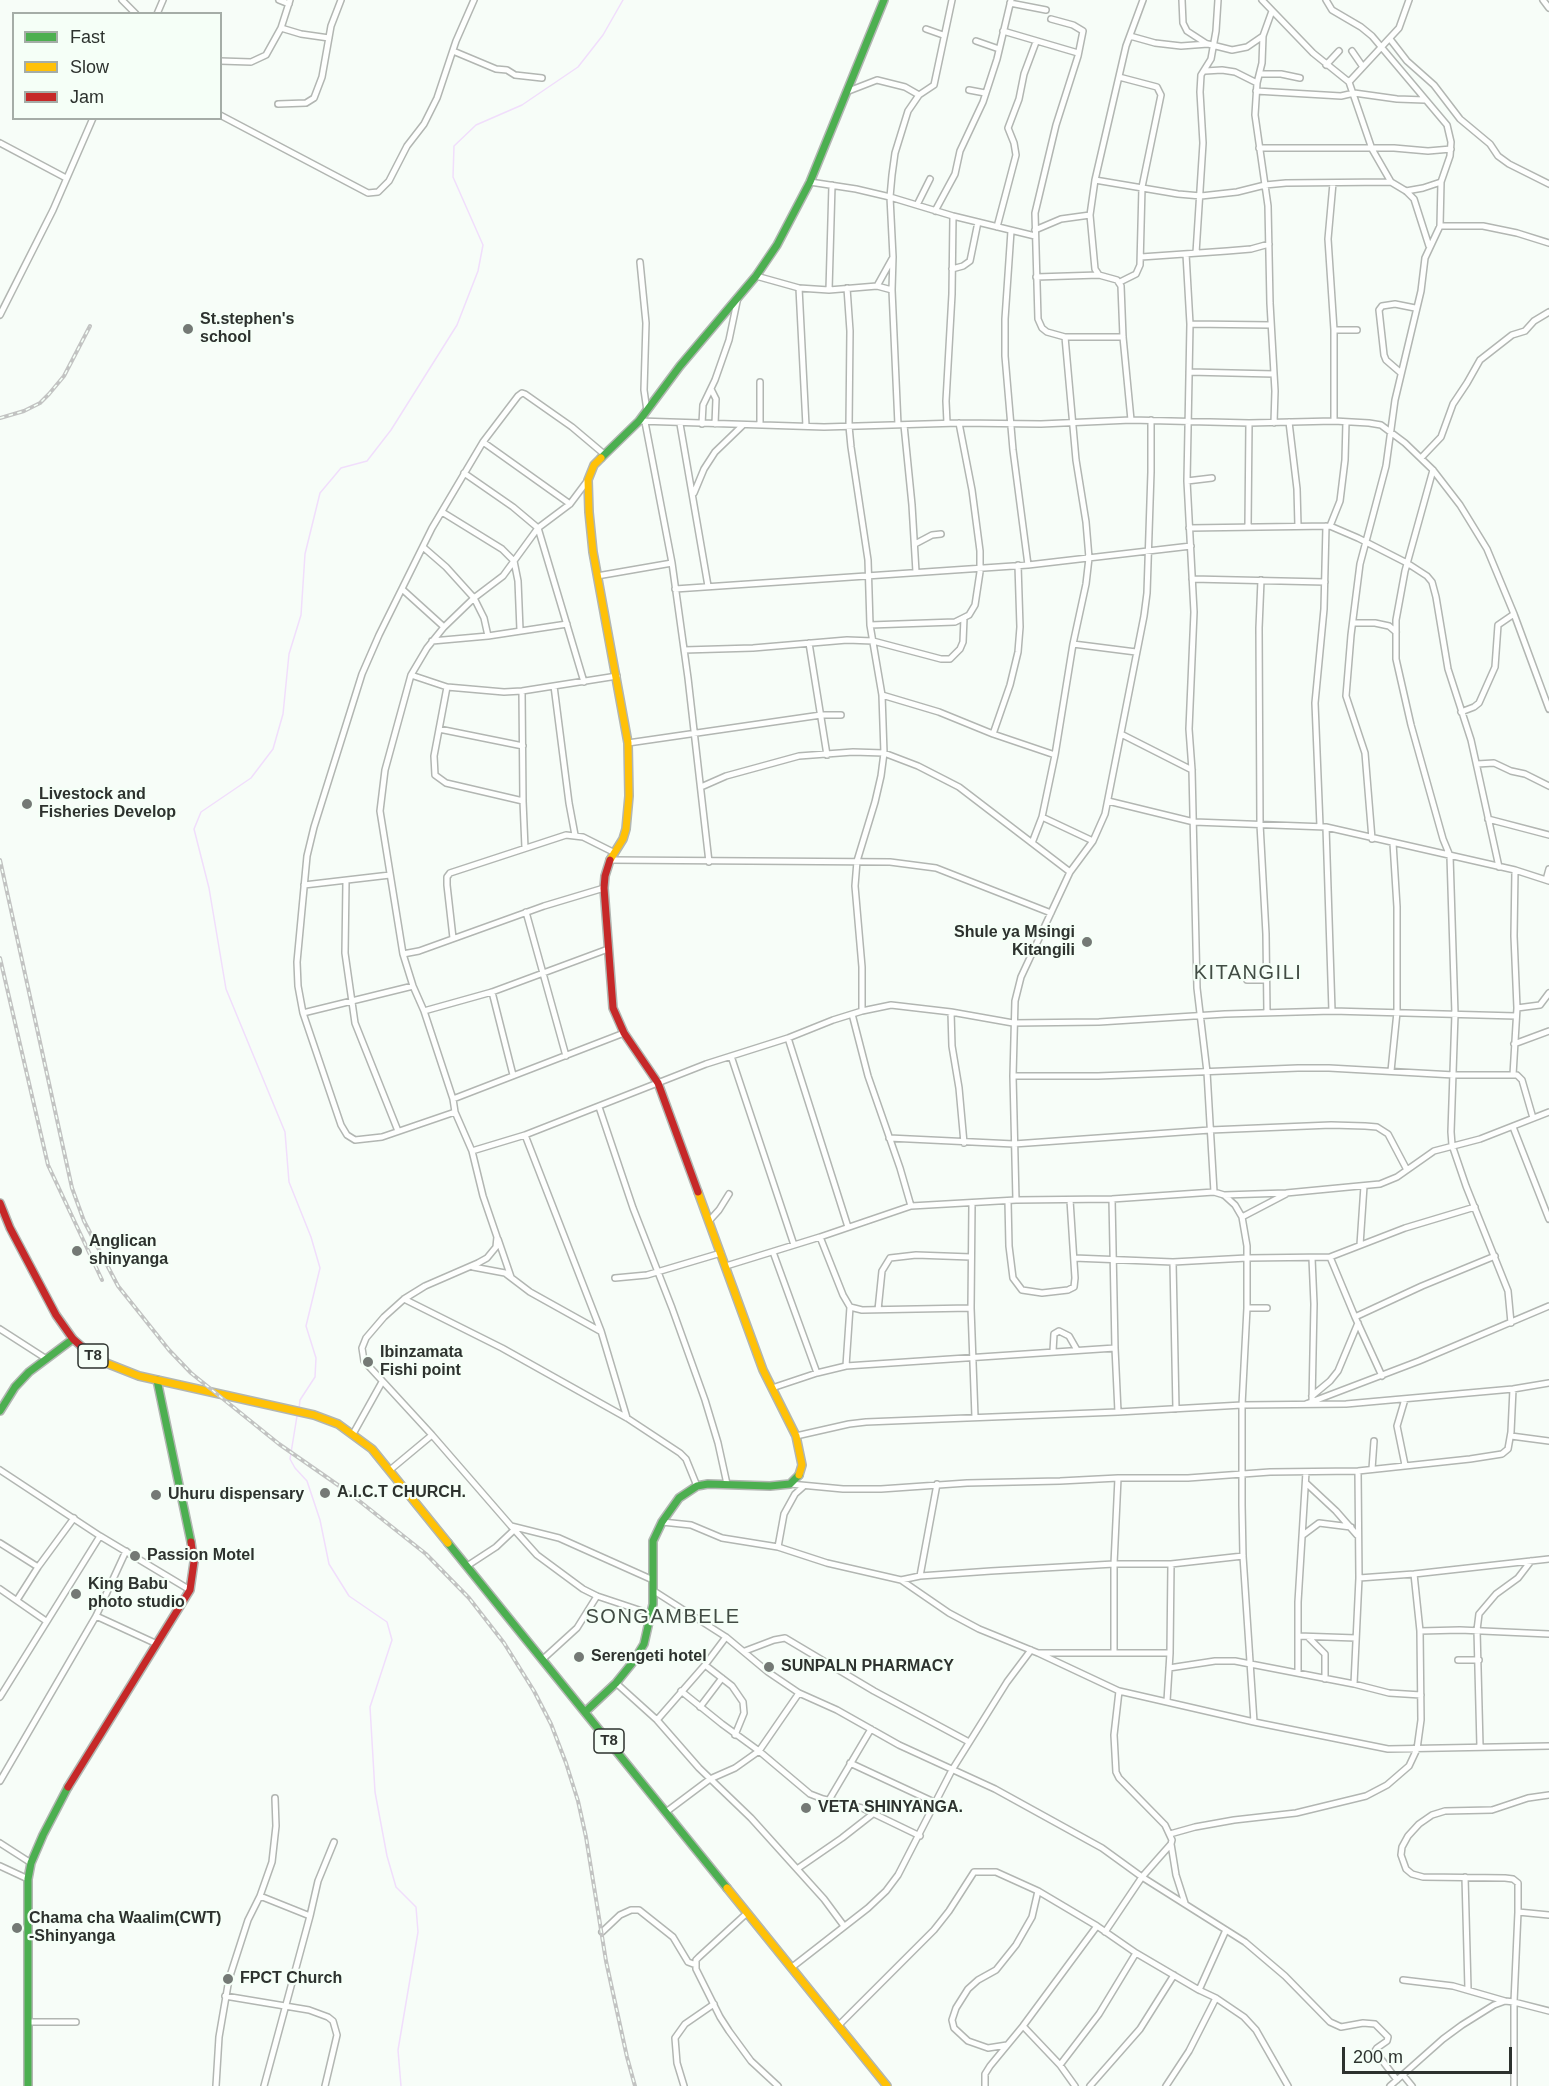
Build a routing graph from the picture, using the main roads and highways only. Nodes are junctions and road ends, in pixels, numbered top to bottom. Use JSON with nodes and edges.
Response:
{"nodes":[{"id":1,"x":884,"y":0,"type":"edge"},
{"id":2,"x":0,"y":1203,"type":"edge"},
{"id":3,"x":73,"y":1339,"type":"junction"},
{"id":4,"x":157,"y":1380,"type":"junction"},
{"id":5,"x":0,"y":1410,"type":"edge"},
{"id":6,"x":585,"y":1712,"type":"junction"},
{"id":7,"x":28,"y":2086,"type":"edge"},
{"id":8,"x":887,"y":2086,"type":"edge"}],
"edges":[{"from":1,"to":6,"type":"main road"},
{"from":2,"to":3,"type":"main road","number":"T8"},
{"from":3,"to":4,"type":"main road","number":"T8"},
{"from":3,"to":5,"type":"main road"},
{"from":4,"to":6,"type":"main road","number":"T8"},
{"from":4,"to":7,"type":"main road"},
{"from":6,"to":8,"type":"main road","number":"T8"}]}
